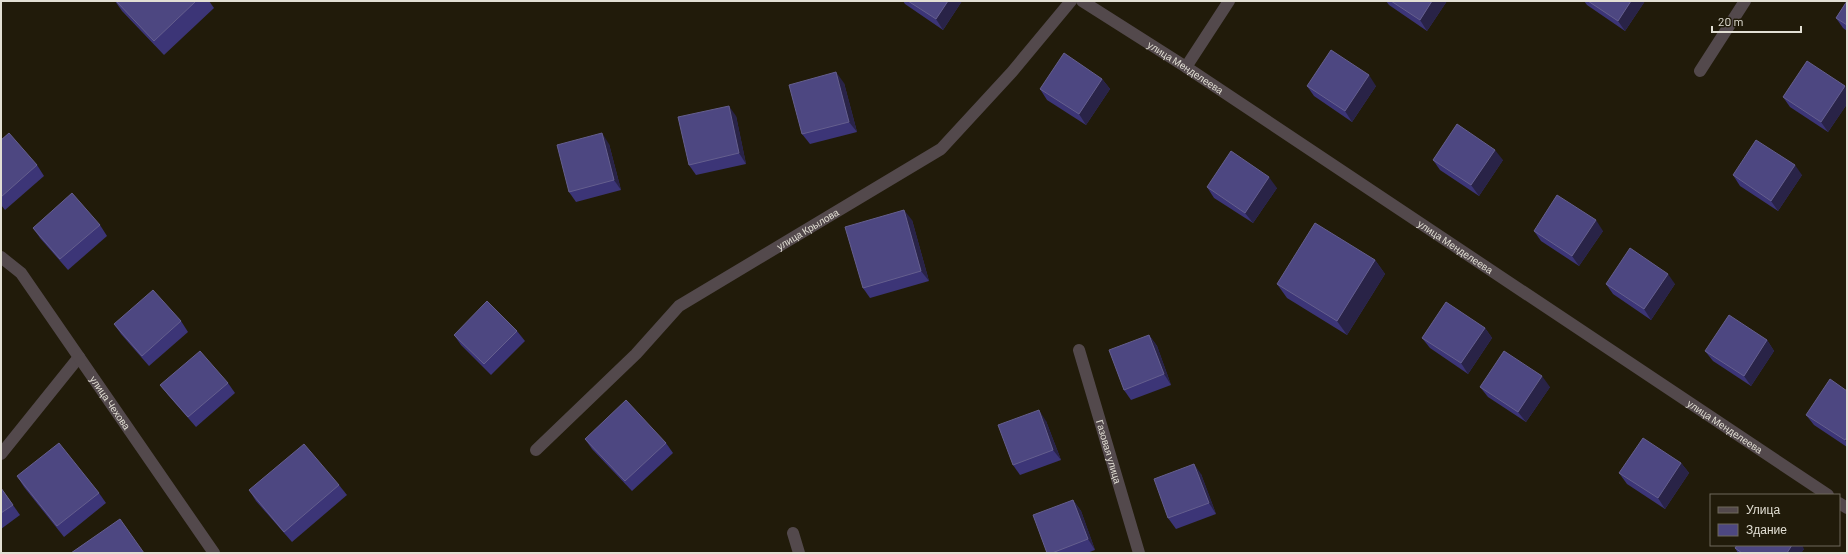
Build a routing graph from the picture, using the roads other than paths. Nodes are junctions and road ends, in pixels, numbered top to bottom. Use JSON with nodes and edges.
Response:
{"nodes":[{"id":1,"x":1071,"y":1,"type":"edge"},
{"id":2,"x":1082,"y":1,"type":"edge"},
{"id":3,"x":1229,"y":1,"type":"edge"},
{"id":4,"x":1745,"y":1,"type":"edge"},
{"id":5,"x":1186,"y":67,"type":"junction"},
{"id":6,"x":1700,"y":71,"type":"dead end"},
{"id":7,"x":1,"y":257,"type":"edge"},
{"id":8,"x":1079,"y":350,"type":"dead end"},
{"id":9,"x":79,"y":357,"type":"junction"},
{"id":10,"x":536,"y":450,"type":"dead end"},
{"id":11,"x":1,"y":454,"type":"edge"},
{"id":12,"x":1826,"y":494,"type":"edge"},
{"id":13,"x":793,"y":533,"type":"dead end"},
{"id":14,"x":214,"y":553,"type":"edge"},
{"id":15,"x":799,"y":553,"type":"edge"},
{"id":16,"x":1139,"y":553,"type":"edge"}],
"edges":[{"from":1,"to":10,"type":"street","name":"улица Крылова"},
{"from":2,"to":5,"type":"street","name":"улица Менделеева"},
{"from":3,"to":5,"type":"street"},
{"from":4,"to":6,"type":"street"},
{"from":5,"to":12,"type":"street","name":"улица Менделеева"},
{"from":7,"to":9,"type":"street","name":"улица Чехова"},
{"from":8,"to":16,"type":"street","name":"Газовая улица"},
{"from":9,"to":11,"type":"street"},
{"from":9,"to":14,"type":"street","name":"улица Чехова"},
{"from":13,"to":15,"type":"street"}]}
